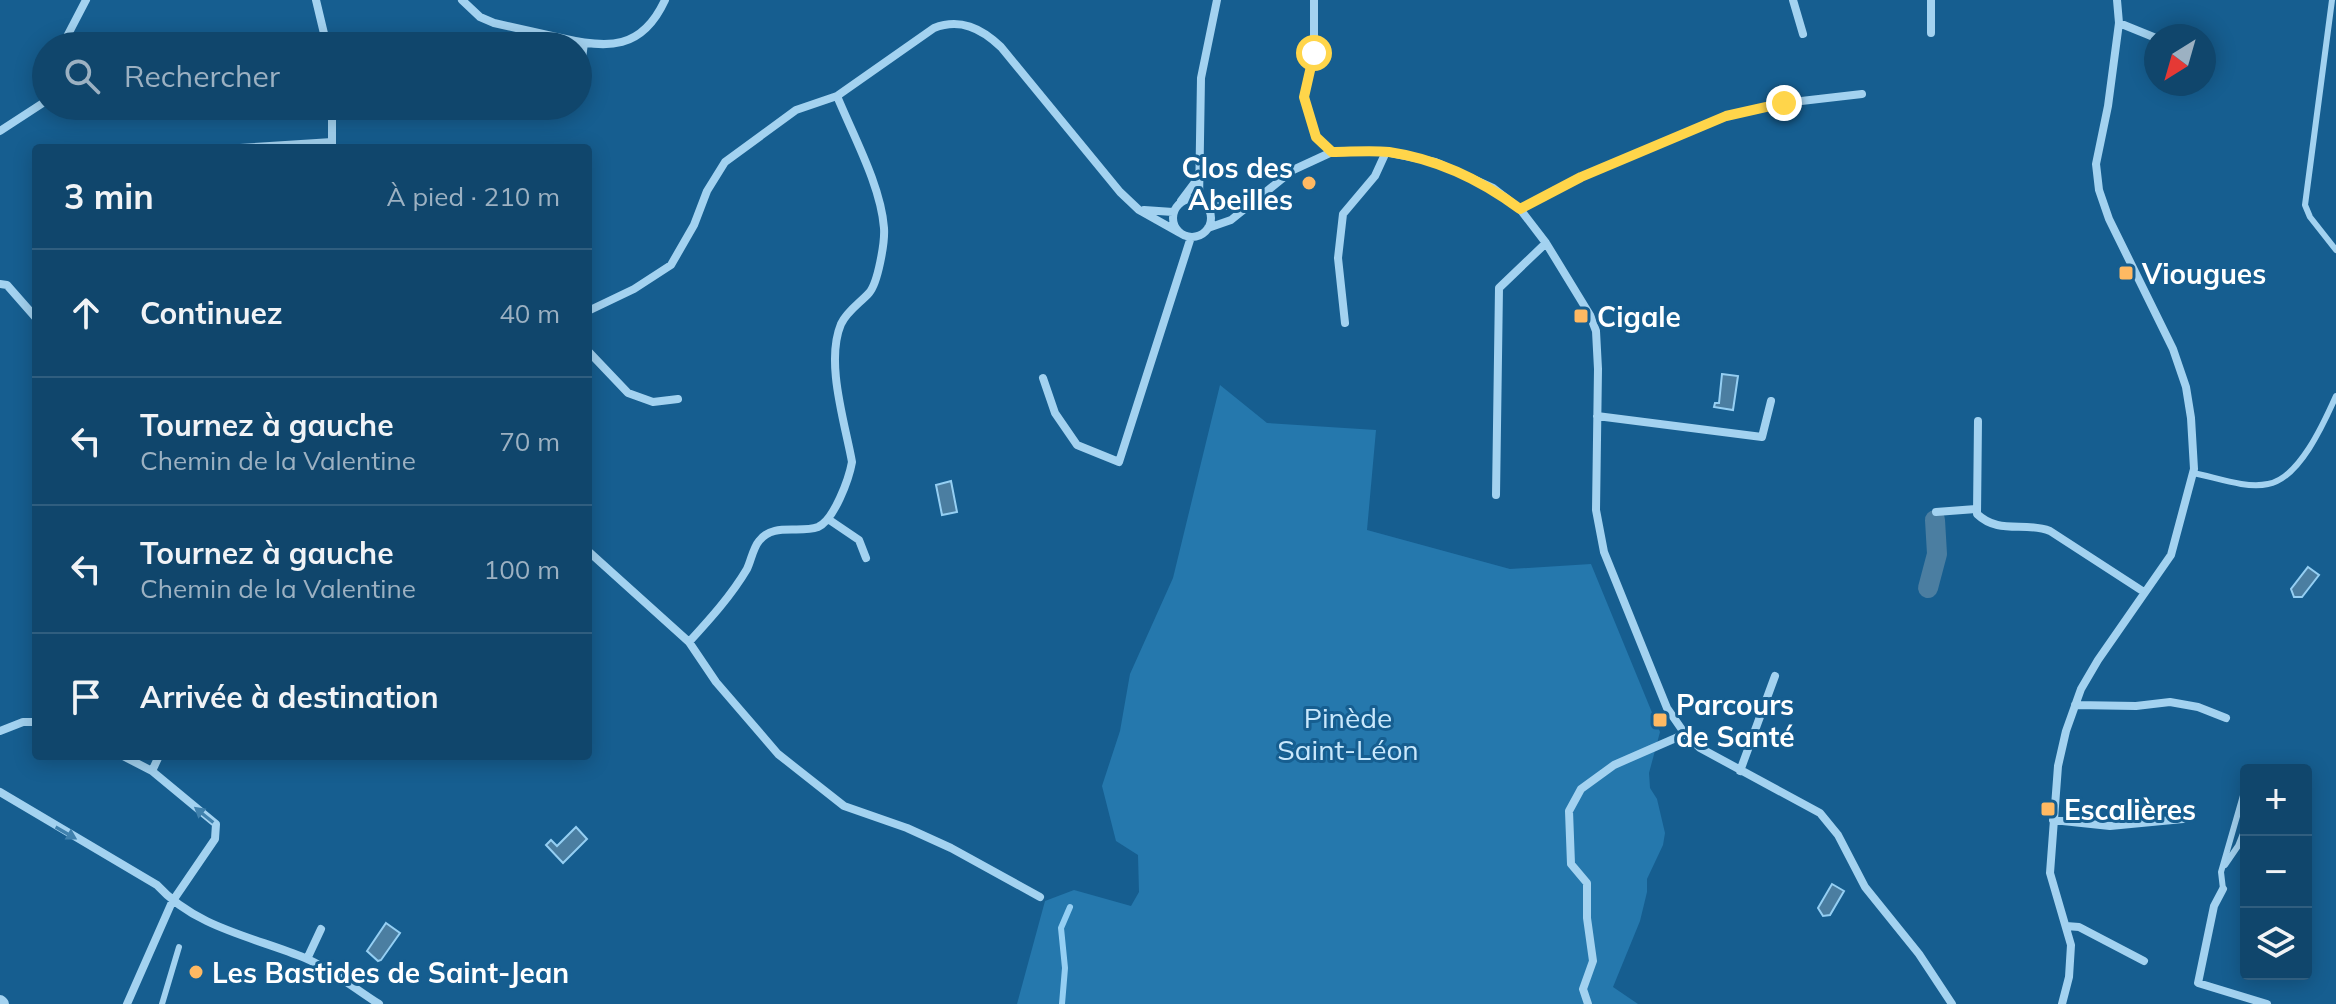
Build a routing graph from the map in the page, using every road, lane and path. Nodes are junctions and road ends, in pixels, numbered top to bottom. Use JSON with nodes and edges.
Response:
{"nodes":[{"id":1,"x":86,"y":0,"type":"edge"},
{"id":2,"x":316,"y":0,"type":"edge"},
{"id":3,"x":462,"y":0,"type":"edge"},
{"id":4,"x":665,"y":0,"type":"edge"},
{"id":5,"x":1217,"y":0,"type":"edge"},
{"id":6,"x":1314,"y":0,"type":"edge"},
{"id":7,"x":1793,"y":0,"type":"edge"},
{"id":8,"x":1931,"y":0,"type":"edge"},
{"id":9,"x":2117,"y":0,"type":"edge"},
{"id":10,"x":2332,"y":0,"type":"edge"},
{"id":11,"x":2119,"y":23,"type":"junction"},
{"id":12,"x":69,"y":32,"type":"edge"},
{"id":13,"x":324,"y":32,"type":"edge"},
{"id":14,"x":534,"y":32,"type":"edge"},
{"id":15,"x":1931,"y":33,"type":"dead end"},
{"id":16,"x":2144,"y":33,"type":"edge"},
{"id":17,"x":1803,"y":34,"type":"dead end"},
{"id":18,"x":592,"y":44,"type":"edge"},
{"id":19,"x":1862,"y":94,"type":"dead end"},
{"id":20,"x":837,"y":96,"type":"junction"},
{"id":21,"x":32,"y":110,"type":"edge"},
{"id":22,"x":332,"y":120,"type":"edge"},
{"id":23,"x":0,"y":131,"type":"edge"},
{"id":24,"x":332,"y":144,"type":"edge"},
{"id":25,"x":1332,"y":152,"type":"junction"},
{"id":26,"x":1386,"y":152,"type":"junction"},
{"id":27,"x":1199,"y":176,"type":"junction"},
{"id":28,"x":1199,"y":201,"type":"junction"},
{"id":29,"x":1250,"y":204,"type":"junction"},
{"id":30,"x":1207,"y":207,"type":"junction"},
{"id":31,"x":1520,"y":209,"type":"junction"},
{"id":32,"x":1139,"y":210,"type":"junction"},
{"id":33,"x":1174,"y":210,"type":"junction"},
{"id":34,"x":1208,"y":228,"type":"junction"},
{"id":35,"x":1184,"y":234,"type":"junction"},
{"id":36,"x":1546,"y":243,"type":"junction"},
{"id":37,"x":2336,"y":250,"type":"edge"},
{"id":38,"x":0,"y":284,"type":"edge"},
{"id":39,"x":592,"y":309,"type":"edge"},
{"id":40,"x":32,"y":313,"type":"edge"},
{"id":41,"x":1345,"y":323,"type":"dead end"},
{"id":42,"x":592,"y":355,"type":"edge"},
{"id":43,"x":1043,"y":378,"type":"dead end"},
{"id":44,"x":2336,"y":396,"type":"edge"},
{"id":45,"x":678,"y":399,"type":"dead end"},
{"id":46,"x":1771,"y":401,"type":"dead end"},
{"id":47,"x":1597,"y":416,"type":"junction"},
{"id":48,"x":1978,"y":421,"type":"dead end"},
{"id":49,"x":2193,"y":473,"type":"junction"},
{"id":50,"x":1496,"y":495,"type":"dead end"},
{"id":51,"x":1976,"y":509,"type":"junction"},
{"id":52,"x":1936,"y":512,"type":"dead end"},
{"id":53,"x":828,"y":519,"type":"junction"},
{"id":54,"x":592,"y":555,"type":"edge"},
{"id":55,"x":866,"y":558,"type":"dead end"},
{"id":56,"x":2144,"y":592,"type":"junction"},
{"id":57,"x":689,"y":642,"type":"junction"},
{"id":58,"x":1775,"y":676,"type":"dead end"},
{"id":59,"x":2075,"y":705,"type":"junction"},
{"id":60,"x":2226,"y":718,"type":"dead end"},
{"id":61,"x":32,"y":722,"type":"edge"},
{"id":62,"x":0,"y":731,"type":"edge"},
{"id":63,"x":1685,"y":734,"type":"junction"},
{"id":64,"x":131,"y":760,"type":"edge"},
{"id":65,"x":157,"y":760,"type":"edge"},
{"id":66,"x":152,"y":771,"type":"junction"},
{"id":67,"x":1740,"y":771,"type":"junction"},
{"id":68,"x":0,"y":792,"type":"edge"},
{"id":69,"x":2240,"y":806,"type":"edge"},
{"id":70,"x":2183,"y":819,"type":"dead end"},
{"id":71,"x":2053,"y":820,"type":"junction"},
{"id":72,"x":2242,"y":836,"type":"edge"},
{"id":73,"x":2221,"y":872,"type":"junction"},
{"id":74,"x":2223,"y":889,"type":"joint"},
{"id":75,"x":1040,"y":897,"type":"dead end"},
{"id":76,"x":172,"y":902,"type":"junction"},
{"id":77,"x":2066,"y":926,"type":"junction"},
{"id":78,"x":321,"y":929,"type":"dead end"},
{"id":79,"x":179,"y":947,"type":"dead end"},
{"id":80,"x":307,"y":959,"type":"junction"},
{"id":81,"x":2144,"y":961,"type":"dead end"},
{"id":82,"x":127,"y":1004,"type":"edge"},
{"id":83,"x":162,"y":1004,"type":"edge"},
{"id":84,"x":379,"y":1004,"type":"edge"},
{"id":85,"x":1588,"y":1004,"type":"edge"},
{"id":86,"x":1952,"y":1004,"type":"edge"},
{"id":87,"x":2062,"y":1004,"type":"edge"},
{"id":88,"x":2267,"y":1004,"type":"edge"}],
"edges":[{"from":1,"to":12,"type":"street"},
{"from":2,"to":13,"type":"street"},
{"from":3,"to":14,"type":"street"},
{"from":4,"to":18,"type":"street"},
{"from":5,"to":27,"type":"street"},
{"from":6,"to":25,"type":"street"},
{"from":7,"to":17,"type":"street"},
{"from":8,"to":15,"type":"street"},
{"from":9,"to":11,"type":"street"},
{"from":10,"to":37,"type":"lane"},
{"from":11,"to":16,"type":"street"},
{"from":11,"to":49,"type":"street"},
{"from":19,"to":31,"type":"street"},
{"from":20,"to":32,"type":"street"},
{"from":20,"to":39,"type":"street"},
{"from":20,"to":53,"type":"street"},
{"from":21,"to":23,"type":"street"},
{"from":22,"to":24,"type":"street"},
{"from":25,"to":26,"type":"street"},
{"from":25,"to":29,"type":"street"},
{"from":26,"to":31,"type":"street"},
{"from":26,"to":41,"type":"street"},
{"from":27,"to":28,"type":"street"},
{"from":27,"to":33,"type":"street"},
{"from":28,"to":30,"type":"street"},
{"from":28,"to":33,"type":"street"},
{"from":29,"to":30,"type":"street"},
{"from":29,"to":34,"type":"street"},
{"from":30,"to":34,"type":"street"},
{"from":31,"to":36,"type":"street"},
{"from":32,"to":33,"type":"street"},
{"from":32,"to":35,"type":"street"},
{"from":33,"to":35,"type":"street"},
{"from":34,"to":35,"type":"street"},
{"from":35,"to":43,"type":"street"},
{"from":36,"to":47,"type":"street"},
{"from":36,"to":50,"type":"street"},
{"from":38,"to":40,"type":"street"},
{"from":42,"to":45,"type":"street"},
{"from":44,"to":49,"type":"lane"},
{"from":46,"to":47,"type":"street"},
{"from":47,"to":63,"type":"street"},
{"from":48,"to":51,"type":"street"},
{"from":49,"to":56,"type":"street"},
{"from":51,"to":52,"type":"street"},
{"from":51,"to":56,"type":"street"},
{"from":53,"to":55,"type":"street"},
{"from":53,"to":57,"type":"street"},
{"from":54,"to":57,"type":"street"},
{"from":56,"to":59,"type":"street"},
{"from":57,"to":75,"type":"street"},
{"from":58,"to":67,"type":"street"},
{"from":59,"to":60,"type":"street"},
{"from":59,"to":71,"type":"street"},
{"from":61,"to":62,"type":"street"},
{"from":63,"to":67,"type":"street"},
{"from":63,"to":85,"type":"street"},
{"from":64,"to":66,"type":"street"},
{"from":65,"to":66,"type":"street"},
{"from":76,"to":66,"type":"street","one_way":true},
{"from":67,"to":86,"type":"street"},
{"from":68,"to":76,"type":"street","one_way":true},
{"from":69,"to":73,"type":"lane"},
{"from":70,"to":71,"type":"street"},
{"from":71,"to":77,"type":"street"},
{"from":72,"to":73,"type":"lane"},
{"from":73,"to":74,"type":"lane"},
{"from":74,"to":88,"type":"street"},
{"from":76,"to":80,"type":"street"},
{"from":76,"to":82,"type":"street"},
{"from":77,"to":81,"type":"street"},
{"from":77,"to":87,"type":"street"},
{"from":78,"to":80,"type":"street"},
{"from":79,"to":83,"type":"lane"},
{"from":80,"to":84,"type":"street"}]}
